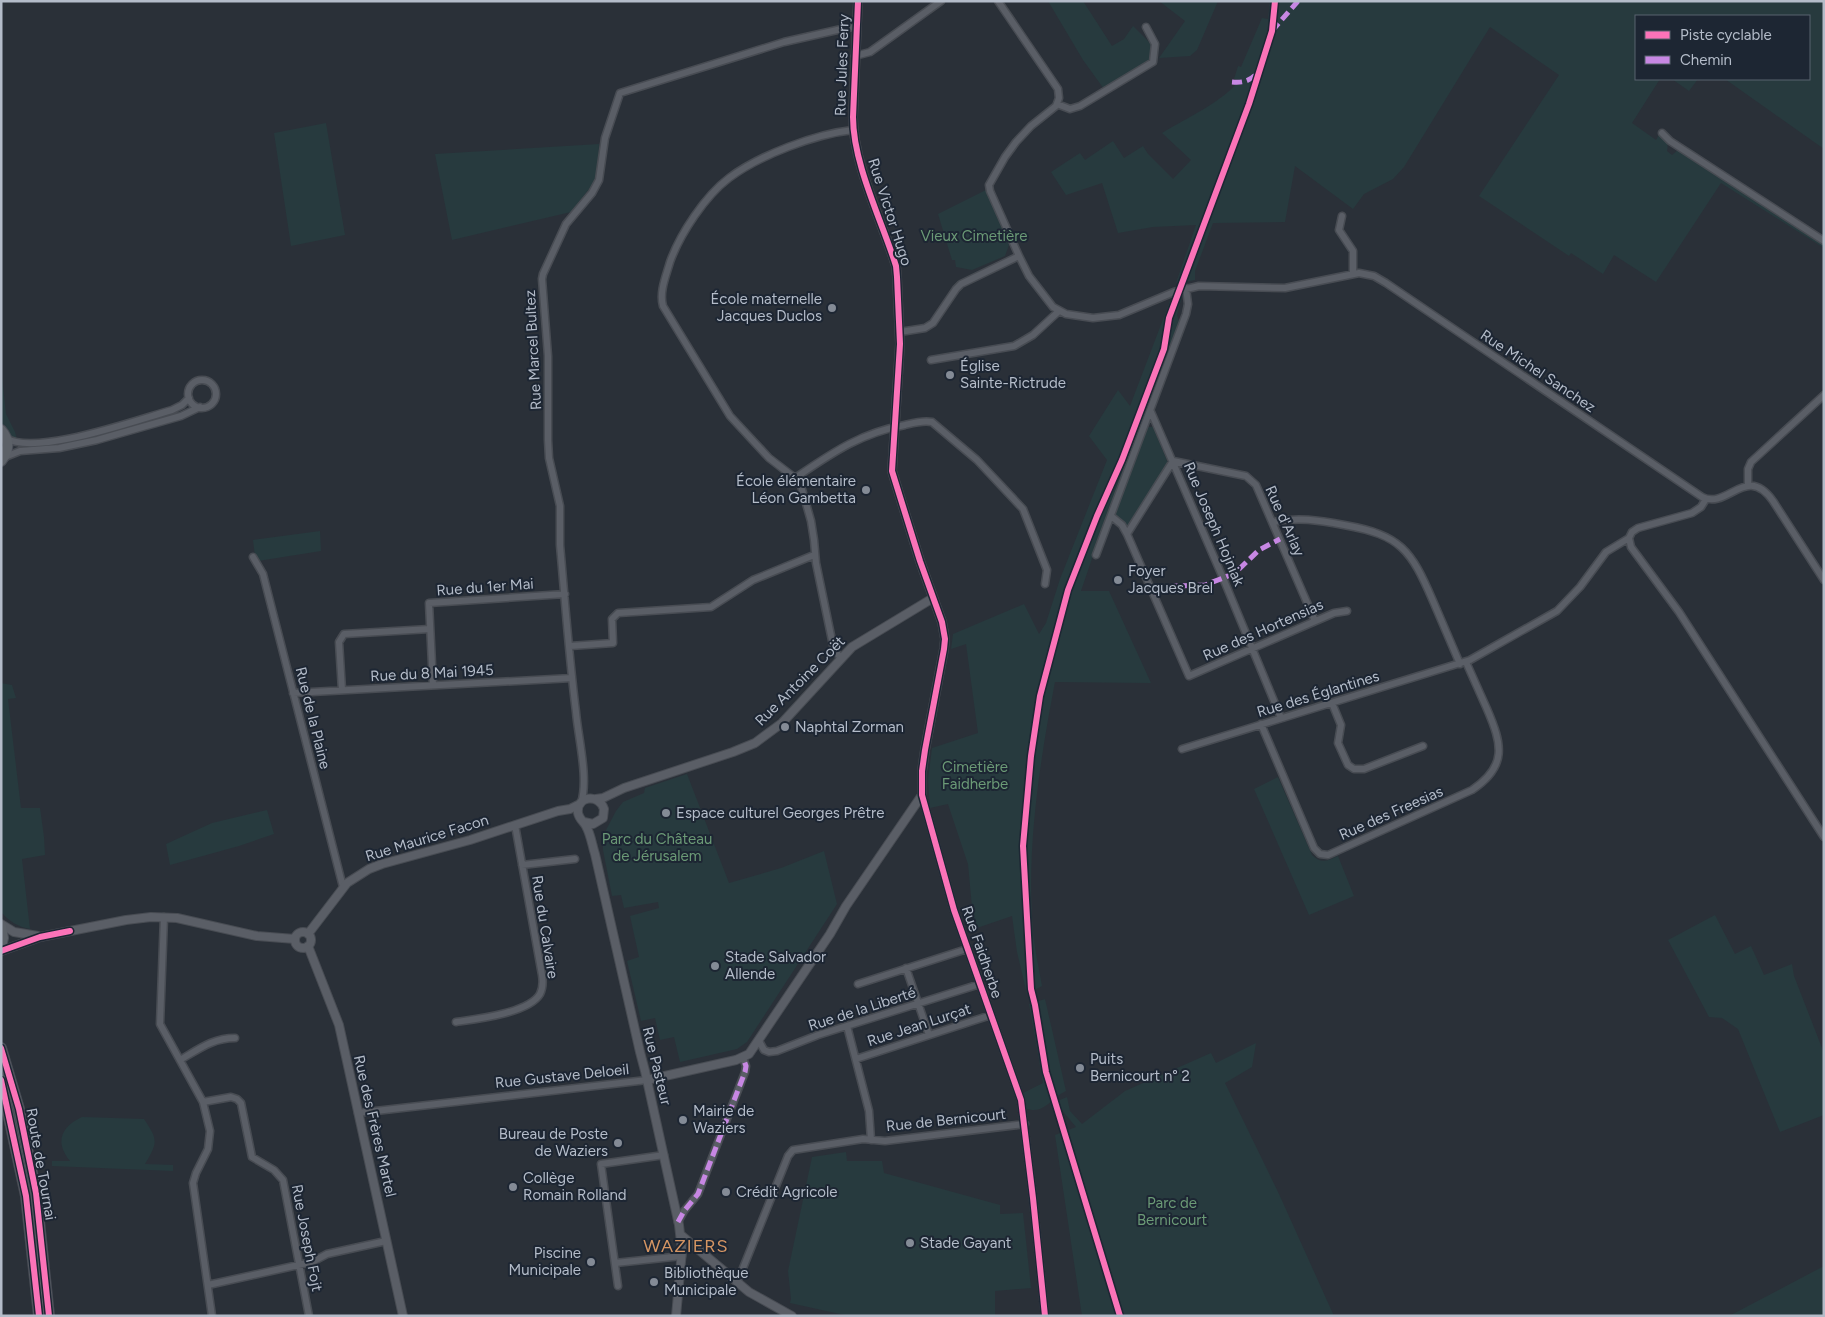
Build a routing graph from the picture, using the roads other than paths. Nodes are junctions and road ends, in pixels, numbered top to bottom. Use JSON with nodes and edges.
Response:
{"nodes":[{"id":1,"x":858,"y":1,"type":"edge"},
{"id":2,"x":941,"y":1,"type":"edge"},
{"id":3,"x":998,"y":1,"type":"edge"},
{"id":4,"x":1146,"y":27,"type":"dead end"},
{"id":5,"x":856,"y":28,"type":"junction"},
{"id":6,"x":856,"y":56,"type":"junction"},
{"id":7,"x":1057,"y":104,"type":"junction"},
{"id":8,"x":853,"y":130,"type":"junction"},
{"id":9,"x":1662,"y":134,"type":"dead end"},
{"id":10,"x":1342,"y":216,"type":"dead end"},
{"id":11,"x":1824,"y":241,"type":"edge"},
{"id":12,"x":1019,"y":256,"type":"junction"},
{"id":13,"x":1353,"y":274,"type":"junction"},
{"id":14,"x":1186,"y":288,"type":"junction"},
{"id":15,"x":1059,"y":312,"type":"junction"},
{"id":16,"x":900,"y":332,"type":"junction"},
{"id":17,"x":931,"y":360,"type":"dead end"},
{"id":18,"x":1824,"y":395,"type":"edge"},
{"id":19,"x":189,"y":398,"type":"junction"},
{"id":20,"x":200,"y":407,"type":"junction"},
{"id":21,"x":1151,"y":412,"type":"junction"},
{"id":22,"x":894,"y":427,"type":"junction"},
{"id":23,"x":4,"y":434,"type":"edge"},
{"id":24,"x":3,"y":459,"type":"edge"},
{"id":25,"x":1173,"y":461,"type":"junction"},
{"id":26,"x":795,"y":478,"type":"junction"},
{"id":27,"x":1748,"y":485,"type":"junction"},
{"id":28,"x":1706,"y":499,"type":"junction"},
{"id":29,"x":1111,"y":516,"type":"junction"},
{"id":30,"x":1272,"y":522,"type":"junction"},
{"id":31,"x":1127,"y":534,"type":"junction"},
{"id":32,"x":1629,"y":538,"type":"junction"},
{"id":33,"x":814,"y":555,"type":"junction"},
{"id":34,"x":1096,"y":555,"type":"dead end"},
{"id":35,"x":253,"y":557,"type":"dead end"},
{"id":36,"x":1824,"y":580,"type":"edge"},
{"id":37,"x":1045,"y":584,"type":"dead end"},
{"id":38,"x":565,"y":594,"type":"junction"},
{"id":39,"x":933,"y":598,"type":"junction"},
{"id":40,"x":1347,"y":611,"type":"dead end"},
{"id":41,"x":1315,"y":621,"type":"junction"},
{"id":42,"x":430,"y":629,"type":"junction"},
{"id":43,"x":570,"y":646,"type":"junction"},
{"id":44,"x":1252,"y":648,"type":"junction"},
{"id":45,"x":841,"y":658,"type":"junction"},
{"id":46,"x":1463,"y":663,"type":"junction"},
{"id":47,"x":572,"y":678,"type":"junction"},
{"id":48,"x":433,"y":685,"type":"junction"},
{"id":49,"x":342,"y":690,"type":"junction"},
{"id":50,"x":293,"y":693,"type":"junction"},
{"id":51,"x":1332,"y":703,"type":"junction"},
{"id":52,"x":1281,"y":718,"type":"junction"},
{"id":53,"x":1262,"y":724,"type":"junction"},
{"id":54,"x":1423,"y":746,"type":"dead end"},
{"id":55,"x":1182,"y":749,"type":"dead end"},
{"id":56,"x":584,"y":780,"type":"junction"},
{"id":57,"x":922,"y":796,"type":"junction"},
{"id":58,"x":595,"y":798,"type":"junction"},
{"id":59,"x":581,"y":803,"type":"junction"},
{"id":60,"x":550,"y":814,"type":"junction"},
{"id":61,"x":582,"y":821,"type":"junction"},
{"id":62,"x":599,"y":822,"type":"junction"},
{"id":63,"x":515,"y":825,"type":"junction"},
{"id":64,"x":1824,"y":837,"type":"edge"},
{"id":65,"x":595,"y":854,"type":"junction"},
{"id":66,"x":575,"y":859,"type":"dead end"},
{"id":67,"x":522,"y":865,"type":"junction"},
{"id":68,"x":343,"y":887,"type":"junction"},
{"id":69,"x":164,"y":917,"type":"junction"},
{"id":70,"x":1,"y":925,"type":"edge"},
{"id":71,"x":308,"y":934,"type":"junction"},
{"id":72,"x":40,"y":936,"type":"junction"},
{"id":73,"x":295,"y":939,"type":"junction"},
{"id":74,"x":308,"y":946,"type":"junction"},
{"id":75,"x":1,"y":947,"type":"edge"},
{"id":76,"x":968,"y":949,"type":"junction"},
{"id":77,"x":1,"y":951,"type":"edge"},
{"id":78,"x":906,"y":968,"type":"junction"},
{"id":79,"x":858,"y":984,"type":"dead end"},
{"id":80,"x":980,"y":984,"type":"junction"},
{"id":81,"x":918,"y":1004,"type":"junction"},
{"id":82,"x":991,"y":1015,"type":"junction"},
{"id":83,"x":456,"y":1022,"type":"dead end"},
{"id":84,"x":847,"y":1026,"type":"junction"},
{"id":85,"x":929,"y":1035,"type":"junction"},
{"id":86,"x":235,"y":1038,"type":"dead end"},
{"id":87,"x":759,"y":1041,"type":"junction"},
{"id":88,"x":1,"y":1048,"type":"edge"},
{"id":89,"x":743,"y":1058,"type":"junction"},
{"id":90,"x":856,"y":1059,"type":"junction"},
{"id":91,"x":180,"y":1060,"type":"junction"},
{"id":92,"x":1,"y":1080,"type":"edge"},
{"id":93,"x":647,"y":1080,"type":"junction"},
{"id":94,"x":203,"y":1102,"type":"junction"},
{"id":95,"x":358,"y":1113,"type":"junction"},
{"id":96,"x":1024,"y":1124,"type":"junction"},
{"id":97,"x":871,"y":1140,"type":"junction"},
{"id":98,"x":664,"y":1155,"type":"junction"},
{"id":99,"x":678,"y":1222,"type":"junction"},
{"id":100,"x":681,"y":1235,"type":"junction"},
{"id":101,"x":386,"y":1241,"type":"junction"},
{"id":102,"x":682,"y":1256,"type":"junction"},
{"id":103,"x":615,"y":1263,"type":"junction"},
{"id":104,"x":299,"y":1265,"type":"junction"},
{"id":105,"x":737,"y":1283,"type":"junction"},
{"id":106,"x":208,"y":1285,"type":"junction"},
{"id":107,"x":618,"y":1286,"type":"dead end"},
{"id":108,"x":39,"y":1316,"type":"edge"},
{"id":109,"x":49,"y":1316,"type":"edge"},
{"id":110,"x":212,"y":1316,"type":"edge"},
{"id":111,"x":309,"y":1316,"type":"edge"},
{"id":112,"x":402,"y":1316,"type":"edge"},
{"id":113,"x":676,"y":1316,"type":"edge"},
{"id":114,"x":792,"y":1316,"type":"edge"},
{"id":115,"x":1045,"y":1316,"type":"edge"}],
"edges":[{"from":1,"to":5,"type":"street","name":"Rue Jules Ferry"},
{"from":2,"to":6,"type":"street"},
{"from":3,"to":7,"type":"street"},
{"from":4,"to":7,"type":"street"},
{"from":5,"to":6,"type":"street","name":"Rue Jules Ferry"},
{"from":5,"to":38,"type":"street","name":"Rue Marcel Bultez"},
{"from":6,"to":8,"type":"street","name":"Rue Jules Ferry"},
{"from":7,"to":12,"type":"street"},
{"from":8,"to":16,"type":"street","name":"Rue Victor Hugo"},
{"from":8,"to":26,"type":"street"},
{"from":9,"to":11,"type":"street"},
{"from":10,"to":13,"type":"street"},
{"from":12,"to":15,"type":"street"},
{"from":12,"to":16,"type":"street"},
{"from":13,"to":14,"type":"street","name":"Rue Michel Sanchez"},
{"from":13,"to":28,"type":"street","name":"Rue Michel Sanchez"},
{"from":14,"to":15,"type":"street","name":"Rue Michel Sanchez"},
{"from":14,"to":21,"type":"street"},
{"from":15,"to":17,"type":"street"},
{"from":16,"to":22,"type":"street","name":"Rue Victor Hugo"},
{"from":18,"to":27,"type":"street"},
{"from":19,"to":20,"type":"street"},
{"from":19,"to":20,"type":"street"},
{"from":19,"to":23,"type":"street"},
{"from":20,"to":24,"type":"street"},
{"from":21,"to":25,"type":"street","name":"Rue Joseph Hojniak"},
{"from":21,"to":29,"type":"street"},
{"from":22,"to":26,"type":"street"},
{"from":22,"to":37,"type":"street"},
{"from":22,"to":39,"type":"street","name":"Rue Faidherbe"},
{"from":23,"to":24,"type":"main road"},
{"from":25,"to":30,"type":"street","name":"Rue d'Arlay"},
{"from":25,"to":31,"type":"street"},
{"from":25,"to":44,"type":"street","name":"Rue Joseph Hojniak"},
{"from":26,"to":33,"type":"street"},
{"from":27,"to":28,"type":"street"},
{"from":27,"to":36,"type":"street"},
{"from":28,"to":32,"type":"street","name":"Rue des Églantines"},
{"from":29,"to":31,"type":"street"},
{"from":29,"to":34,"type":"street"},
{"from":30,"to":41,"type":"street","name":"Rue d'Arlay"},
{"from":30,"to":46,"type":"street","name":"Rue des Freesias"},
{"from":31,"to":44,"type":"street","name":"Rue des Hortensias"},
{"from":32,"to":46,"type":"street","name":"Rue des Églantines"},
{"from":32,"to":64,"type":"street"},
{"from":33,"to":43,"type":"street"},
{"from":33,"to":45,"type":"street"},
{"from":35,"to":50,"type":"street","name":"Rue de la Plaine"},
{"from":38,"to":42,"type":"street","name":"Rue du 1er Mai"},
{"from":38,"to":43,"type":"street","name":"Rue Marcel Bultez"},
{"from":39,"to":45,"type":"street","name":"Rue Antoine Coët"},
{"from":39,"to":57,"type":"street","name":"Rue Faidherbe"},
{"from":40,"to":41,"type":"street","name":"Rue des Hortensias"},
{"from":41,"to":44,"type":"street","name":"Rue des Hortensias"},
{"from":42,"to":48,"type":"street","name":"Rue du 1er Mai"},
{"from":42,"to":49,"type":"street"},
{"from":43,"to":47,"type":"street","name":"Rue Marcel Bultez"},
{"from":44,"to":52,"type":"street","name":"Rue Joseph Hojniak"},
{"from":45,"to":58,"type":"street","name":"Rue Antoine Coët"},
{"from":46,"to":51,"type":"street","name":"Rue des Églantines"},
{"from":46,"to":53,"type":"street","name":"Rue des Freesias"},
{"from":47,"to":48,"type":"street","name":"Rue du 8 Mai 1945"},
{"from":47,"to":56,"type":"street","name":"Rue Marcel Bultez"},
{"from":48,"to":49,"type":"street","name":"Rue du 8 Mai 1945"},
{"from":49,"to":50,"type":"street","name":"Rue du 8 Mai 1945"},
{"from":50,"to":68,"type":"street","name":"Rue de la Plaine"},
{"from":51,"to":52,"type":"street","name":"Rue des Églantines"},
{"from":51,"to":54,"type":"street"},
{"from":52,"to":53,"type":"street","name":"Rue des Églantines"},
{"from":53,"to":55,"type":"street","name":"Rue des Églantines"},
{"from":56,"to":58,"type":"street","name":"Rue Marcel Bultez"},
{"from":56,"to":59,"type":"street","name":"Rue Marcel Bultez"},
{"from":57,"to":76,"type":"street","name":"Rue Faidherbe"},
{"from":57,"to":87,"type":"street"},
{"from":58,"to":59,"type":"street"},
{"from":58,"to":62,"type":"street"},
{"from":59,"to":60,"type":"street","name":"Rue Maurice Facon"},
{"from":59,"to":61,"type":"street"},
{"from":60,"to":61,"type":"street","name":"Rue Maurice Facon"},
{"from":60,"to":63,"type":"street","name":"Rue Maurice Facon"},
{"from":61,"to":62,"type":"street"},
{"from":61,"to":65,"type":"street","name":"Rue Pasteur"},
{"from":62,"to":65,"type":"street","name":"Rue Pasteur"},
{"from":63,"to":67,"type":"street","name":"Rue du Calvaire"},
{"from":63,"to":68,"type":"street","name":"Rue Maurice Facon"},
{"from":65,"to":93,"type":"street","name":"Rue Pasteur"},
{"from":66,"to":67,"type":"street","name":"Rue du Calvaire"},
{"from":67,"to":83,"type":"street","name":"Rue du Calvaire"},
{"from":68,"to":71,"type":"street","name":"Rue Maurice Facon"},
{"from":69,"to":72,"type":"street"},
{"from":69,"to":73,"type":"street"},
{"from":69,"to":91,"type":"street"},
{"from":70,"to":72,"type":"street"},
{"from":70,"to":75,"type":"main road"},
{"from":71,"to":73,"type":"street"},
{"from":71,"to":74,"type":"street"},
{"from":72,"to":77,"type":"street"},
{"from":73,"to":74,"type":"street"},
{"from":74,"to":95,"type":"street","name":"Rue des Frères Martel"},
{"from":76,"to":78,"type":"street"},
{"from":76,"to":80,"type":"street","name":"Rue Faidherbe"},
{"from":78,"to":79,"type":"street"},
{"from":78,"to":81,"type":"street"},
{"from":80,"to":81,"type":"street","name":"Rue de la Liberté"},
{"from":80,"to":82,"type":"street","name":"Rue Faidherbe"},
{"from":81,"to":84,"type":"street","name":"Rue de la Liberté"},
{"from":81,"to":85,"type":"street"},
{"from":82,"to":85,"type":"street","name":"Rue Jean Lurçat"},
{"from":82,"to":96,"type":"street","name":"Rue Faidherbe"},
{"from":84,"to":87,"type":"street","name":"Rue de la Liberté"},
{"from":84,"to":90,"type":"street"},
{"from":85,"to":90,"type":"street","name":"Rue Jean Lurçat"},
{"from":86,"to":91,"type":"street"},
{"from":87,"to":89,"type":"street"},
{"from":88,"to":109,"type":"main road","name":"Route de Tournai"},
{"from":89,"to":93,"type":"street","name":"Rue Gustave Deloeil"},
{"from":89,"to":99,"type":"street"},
{"from":90,"to":97,"type":"street"},
{"from":91,"to":94,"type":"street"},
{"from":92,"to":108,"type":"main road","name":"Route de Tournai"},
{"from":93,"to":95,"type":"street","name":"Rue Gustave Deloeil"},
{"from":93,"to":98,"type":"street","name":"Rue Pasteur"},
{"from":94,"to":104,"type":"street","name":"Rue Joseph Fojt"},
{"from":94,"to":106,"type":"street"},
{"from":95,"to":101,"type":"street","name":"Rue des Frères Martel"},
{"from":96,"to":97,"type":"street","name":"Rue de Bernicourt"},
{"from":96,"to":115,"type":"street","name":"Rue Faidherbe"},
{"from":97,"to":105,"type":"street","name":"Rue de Bernicourt"},
{"from":98,"to":99,"type":"street","name":"Rue Pasteur"},
{"from":98,"to":103,"type":"street"},
{"from":99,"to":100,"type":"street","name":"Rue Pasteur"},
{"from":100,"to":102,"type":"street","name":"Rue Pasteur"},
{"from":100,"to":105,"type":"street"},
{"from":101,"to":104,"type":"street"},
{"from":101,"to":112,"type":"street","name":"Rue des Frères Martel"},
{"from":102,"to":103,"type":"street"},
{"from":102,"to":113,"type":"street","name":"Rue Pasteur"},
{"from":103,"to":107,"type":"street"},
{"from":104,"to":106,"type":"street"},
{"from":104,"to":111,"type":"street","name":"Rue Joseph Fojt"},
{"from":105,"to":114,"type":"street"},
{"from":106,"to":110,"type":"street"}]}
